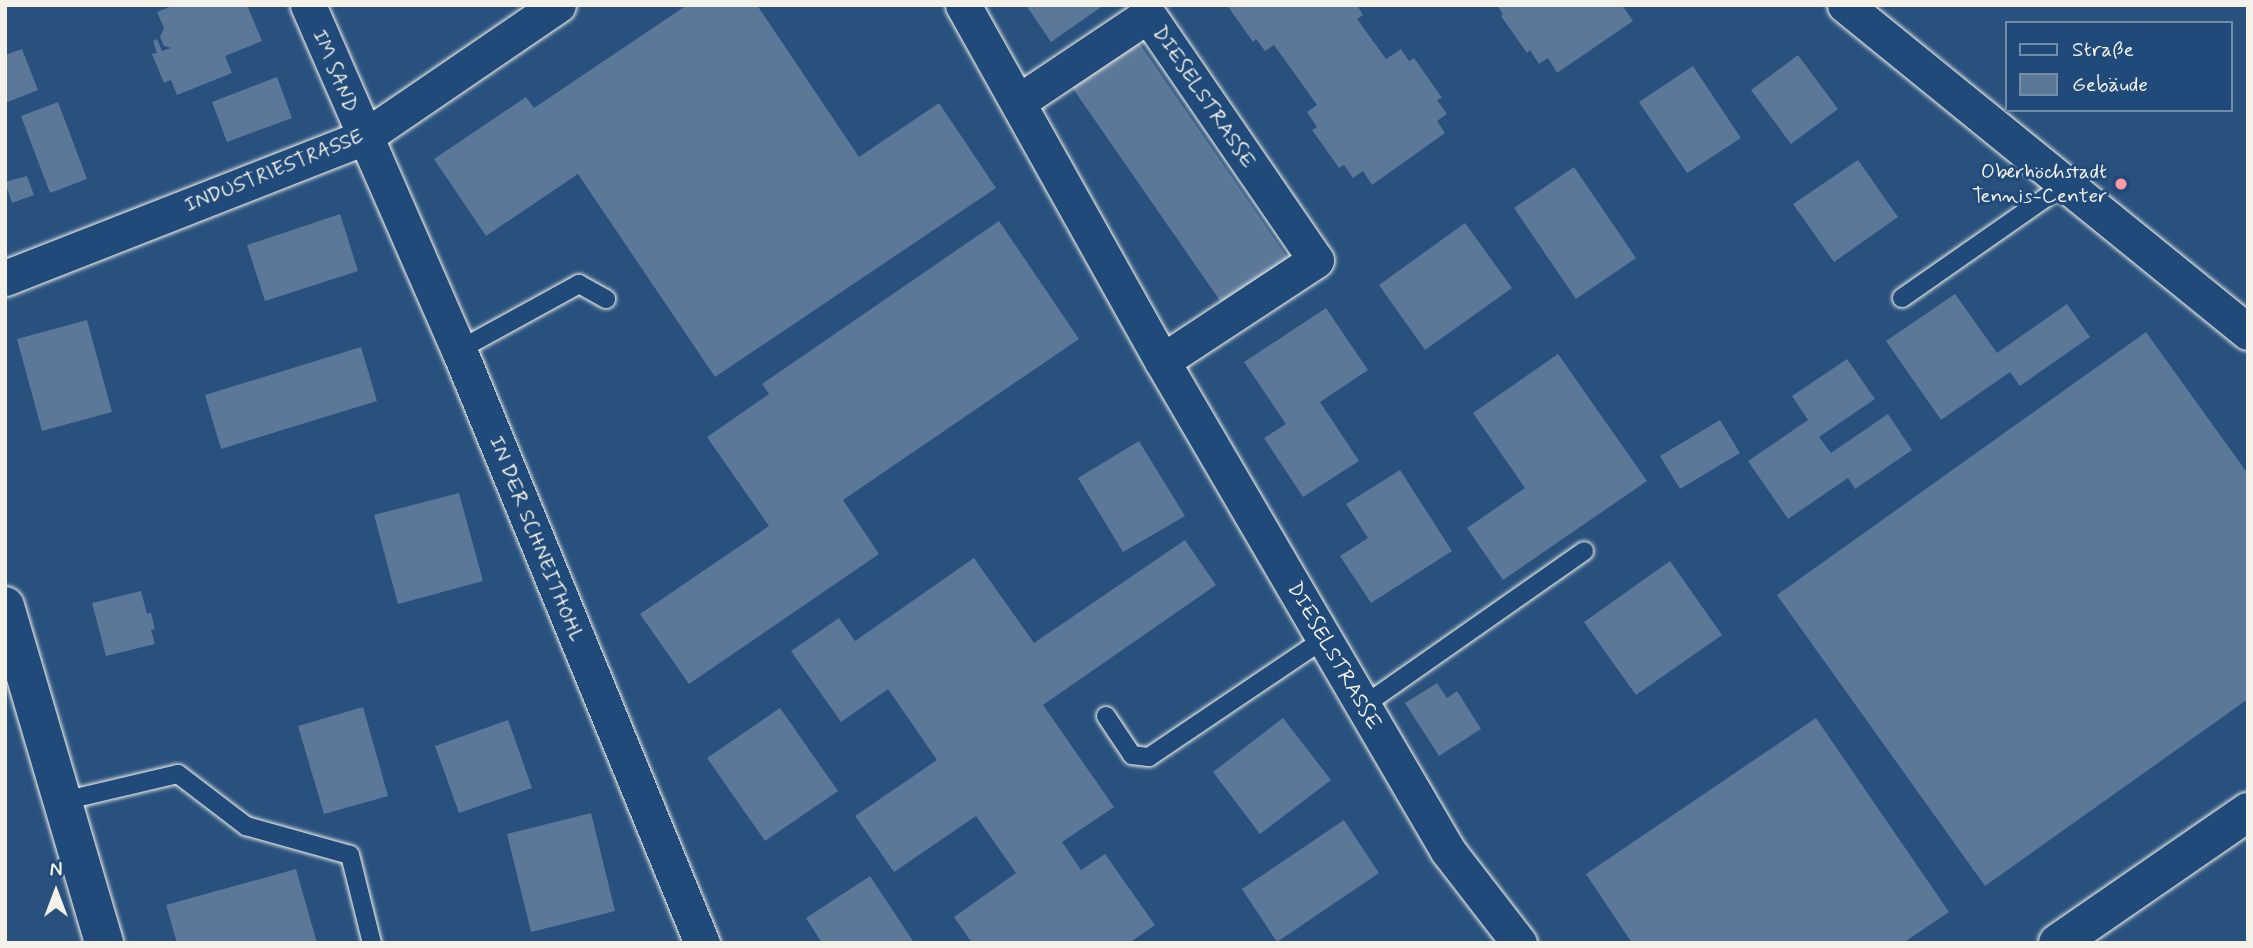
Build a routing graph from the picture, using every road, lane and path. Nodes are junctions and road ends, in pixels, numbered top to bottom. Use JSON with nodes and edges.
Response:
{"nodes":[{"id":1,"x":307,"y":5,"type":"edge"},
{"id":2,"x":558,"y":5,"type":"edge"},
{"id":3,"x":963,"y":5,"type":"edge"},
{"id":4,"x":1845,"y":5,"type":"edge"},
{"id":5,"x":1018,"y":102,"type":"junction"},
{"id":6,"x":363,"y":138,"type":"junction"},
{"id":7,"x":2064,"y":185,"type":"junction"},
{"id":8,"x":5,"y":278,"type":"edge"},
{"id":9,"x":1902,"y":298,"type":"dead end"},
{"id":10,"x":606,"y":299,"type":"dead end"},
{"id":11,"x":2248,"y":332,"type":"edge"},
{"id":12,"x":459,"y":350,"type":"junction"},
{"id":13,"x":1162,"y":361,"type":"junction"},
{"id":14,"x":1584,"y":551,"type":"dead end"},
{"id":15,"x":5,"y":606,"type":"edge"},
{"id":16,"x":1324,"y":639,"type":"junction"},
{"id":17,"x":11,"y":651,"type":"edge"},
{"id":18,"x":1363,"y":706,"type":"junction"},
{"id":19,"x":1106,"y":716,"type":"dead end"},
{"id":20,"x":63,"y":801,"type":"junction"},
{"id":21,"x":2248,"y":812,"type":"edge"},
{"id":22,"x":104,"y":943,"type":"edge"},
{"id":23,"x":372,"y":943,"type":"edge"},
{"id":24,"x":702,"y":943,"type":"edge"},
{"id":25,"x":1519,"y":943,"type":"edge"},
{"id":26,"x":2058,"y":943,"type":"edge"}],
"edges":[{"from":1,"to":6,"type":"street","name":"IM SAND"},
{"from":2,"to":6,"type":"street","name":"INDUSTRIESTRASSE"},
{"from":3,"to":5,"type":"street","name":"DIESELSTRASSE"},
{"from":4,"to":7,"type":"street"},
{"from":5,"to":13,"type":"street","name":"DIESELSTRASSE"},
{"from":5,"to":13,"type":"street","name":"DIESELSTRASSE"},
{"from":6,"to":8,"type":"street","name":"INDUSTRIESTRASSE"},
{"from":6,"to":12,"type":"street","name":"IN DER SCHNEITHOHL"},
{"from":7,"to":9,"type":"lane"},
{"from":7,"to":11,"type":"street"},
{"from":10,"to":12,"type":"lane"},
{"from":12,"to":24,"type":"street","name":"IN DER SCHNEITHOHL"},
{"from":13,"to":16,"type":"street","name":"DIESELSTRASSE"},
{"from":14,"to":18,"type":"lane"},
{"from":15,"to":17,"type":"street"},
{"from":16,"to":18,"type":"street","name":"DIESELSTRASSE"},
{"from":16,"to":19,"type":"lane"},
{"from":17,"to":20,"type":"street"},
{"from":18,"to":25,"type":"street","name":"DIESELSTRASSE"},
{"from":20,"to":22,"type":"street"},
{"from":20,"to":23,"type":"lane"},
{"from":21,"to":26,"type":"street"}]}
